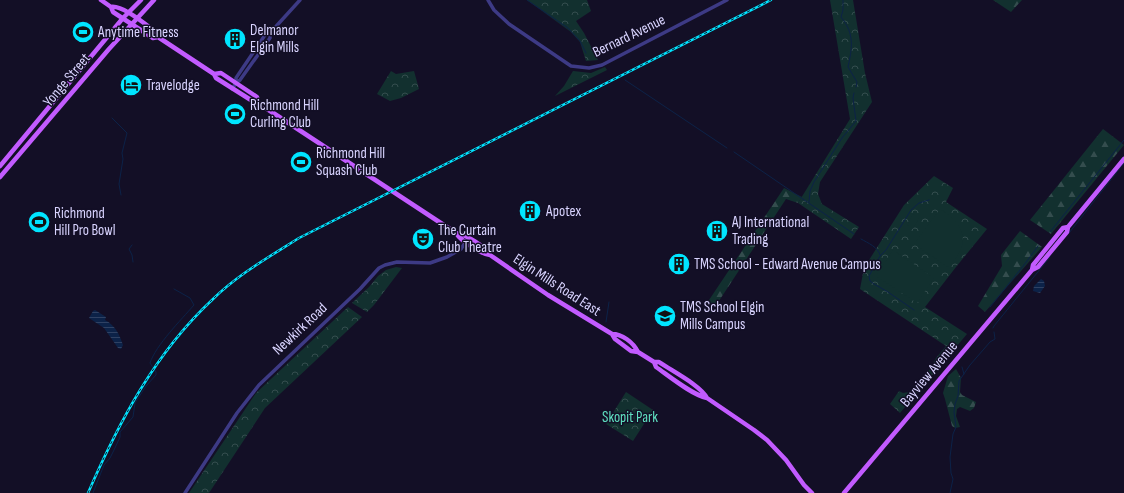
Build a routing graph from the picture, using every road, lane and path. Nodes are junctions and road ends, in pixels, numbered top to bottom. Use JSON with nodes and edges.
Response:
{"nodes":[{"id":1,"x":101,"y":0,"type":"edge"},
{"id":2,"x":141,"y":0,"type":"edge"},
{"id":3,"x":154,"y":0,"type":"edge"},
{"id":4,"x":300,"y":0,"type":"edge"},
{"id":5,"x":488,"y":0,"type":"edge"},
{"id":6,"x":728,"y":0,"type":"edge"},
{"id":7,"x":111,"y":7,"type":"junction"},
{"id":8,"x":128,"y":13,"type":"junction"},
{"id":9,"x":123,"y":18,"type":"junction"},
{"id":10,"x":137,"y":19,"type":"junction"},
{"id":11,"x":132,"y":24,"type":"junction"},
{"id":12,"x":158,"y":37,"type":"junction"},
{"id":13,"x":214,"y":74,"type":"junction"},
{"id":14,"x":236,"y":83,"type":"junction"},
{"id":15,"x":232,"y":89,"type":"junction"},
{"id":16,"x":258,"y":103,"type":"junction"},
{"id":17,"x":1124,"y":159,"type":"edge"},
{"id":18,"x":0,"y":166,"type":"edge"},
{"id":19,"x":0,"y":177,"type":"edge"},
{"id":20,"x":467,"y":240,"type":"junction"},
{"id":21,"x":804,"y":485,"type":"junction"},
{"id":22,"x":185,"y":493,"type":"edge"},
{"id":23,"x":806,"y":493,"type":"edge"},
{"id":24,"x":812,"y":493,"type":"edge"},
{"id":25,"x":844,"y":493,"type":"edge"}],
"edges":[{"from":1,"to":7,"type":"main road"},
{"from":2,"to":8,"type":"main road","name":"Yonge Street"},
{"from":3,"to":10,"type":"main road","name":"Yonge Street"},
{"from":4,"to":14,"type":"street"},
{"from":5,"to":6,"type":"street","name":"Bernard Avenue"},
{"from":7,"to":8,"type":"main road","name":"Elgin Mills Road East"},
{"from":7,"to":9,"type":"main road","name":"Elgin Mills Road East"},
{"from":8,"to":9,"type":"main road","name":"Yonge Street"},
{"from":8,"to":10,"type":"main road","name":"Elgin Mills Road East"},
{"from":9,"to":11,"type":"main road","name":"Elgin Mills Road East"},
{"from":9,"to":18,"type":"main road","name":"Yonge Street"},
{"from":10,"to":11,"type":"main road","name":"Yonge Street"},
{"from":10,"to":12,"type":"main road","name":"Elgin Mills Road East"},
{"from":11,"to":12,"type":"main road","name":"Elgin Mills Road East"},
{"from":11,"to":19,"type":"main road","name":"Yonge Street"},
{"from":12,"to":13,"type":"main road","name":"Elgin Mills Road East"},
{"from":13,"to":14,"type":"main road","name":"Elgin Mills Road East"},
{"from":13,"to":15,"type":"main road","name":"Elgin Mills Road East"},
{"from":14,"to":15,"type":"street"},
{"from":14,"to":16,"type":"main road","name":"Elgin Mills Road East"},
{"from":15,"to":16,"type":"main road","name":"Elgin Mills Road East"},
{"from":16,"to":20,"type":"main road","name":"Elgin Mills Road East"},
{"from":17,"to":25,"type":"main road","name":"Bayview Avenue"},
{"from":20,"to":21,"type":"main road","name":"Elgin Mills Road East"},
{"from":20,"to":22,"type":"street","name":"Newkirk Road"},
{"from":21,"to":23,"type":"main road","name":"Elgin Mills Road East"},
{"from":21,"to":24,"type":"main road","name":"Elgin Mills Road East"}]}
